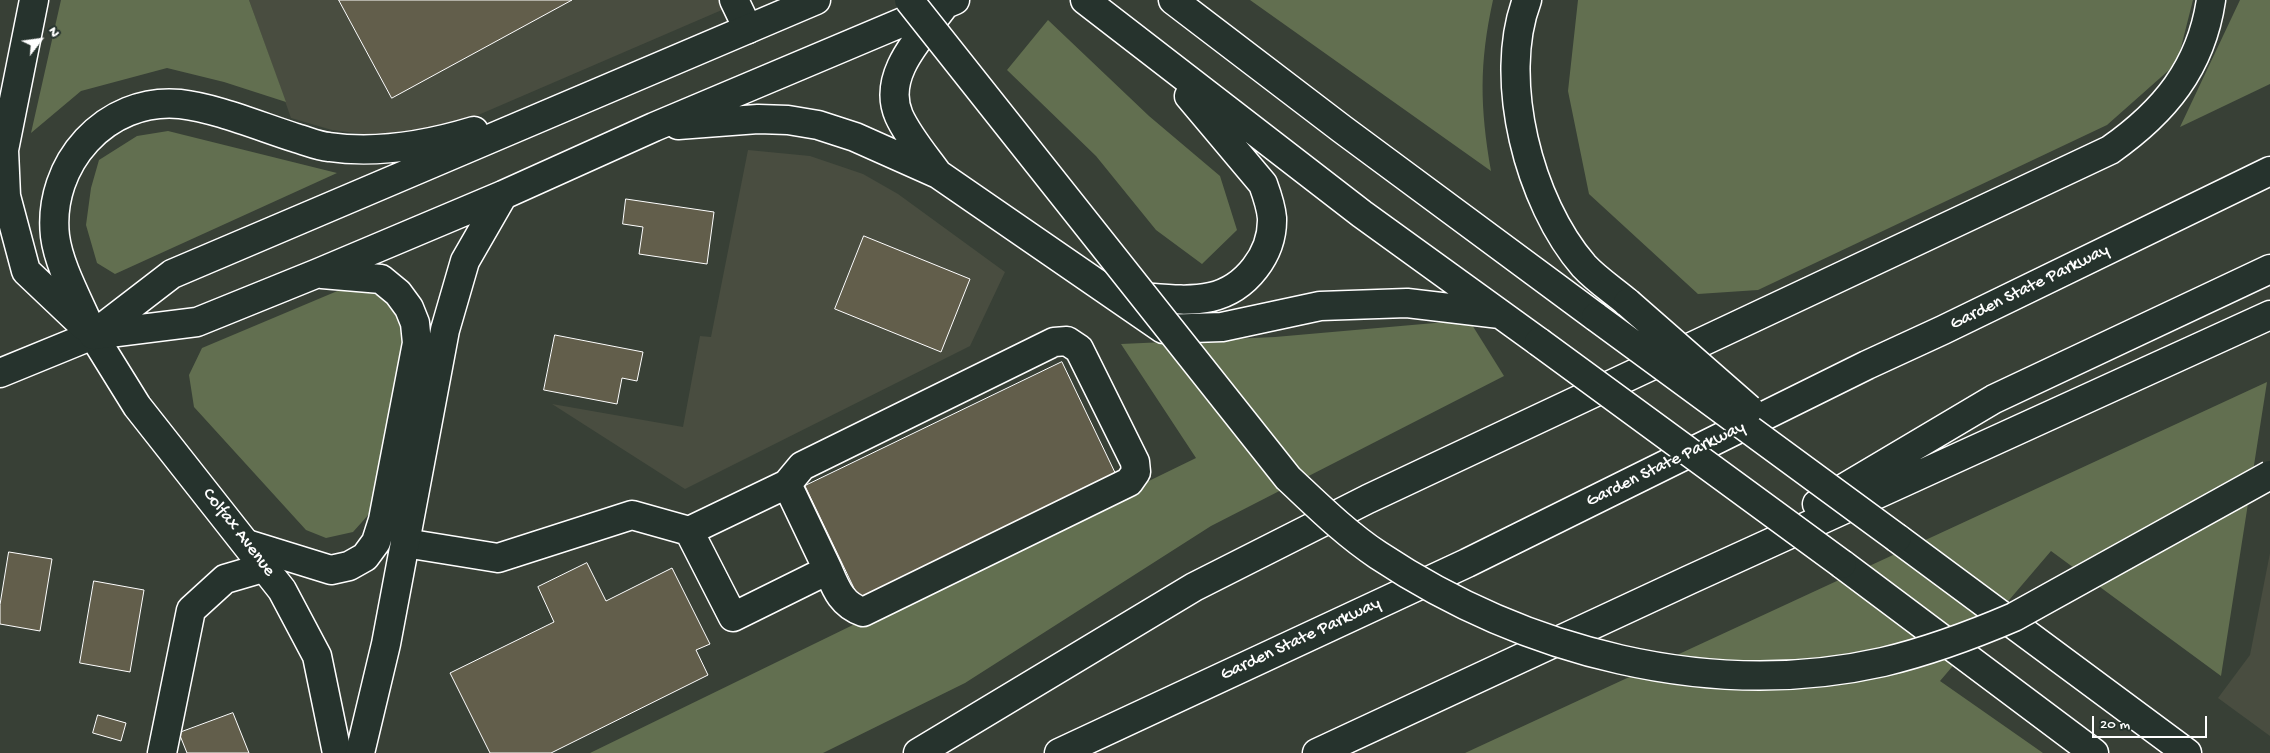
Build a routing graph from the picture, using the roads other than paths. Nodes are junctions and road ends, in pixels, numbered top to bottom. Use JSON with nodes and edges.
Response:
{"nodes":[{"id":1,"x":34,"y":0,"type":"edge"},
{"id":2,"x":734,"y":0,"type":"edge"},
{"id":3,"x":816,"y":0,"type":"edge"},
{"id":4,"x":910,"y":0,"type":"edge"},
{"id":5,"x":1085,"y":0,"type":"edge"},
{"id":6,"x":1173,"y":0,"type":"edge"},
{"id":7,"x":1526,"y":0,"type":"edge"},
{"id":8,"x":2211,"y":0,"type":"edge"},
{"id":9,"x":950,"y":2,"type":"edge"},
{"id":10,"x":748,"y":29,"type":"junction"},
{"id":11,"x":1156,"y":56,"type":"junction"},
{"id":12,"x":598,"y":94,"type":"junction"},
{"id":13,"x":654,"y":127,"type":"junction"},
{"id":14,"x":2270,"y":171,"type":"edge"},
{"id":15,"x":938,"y":174,"type":"junction"},
{"id":16,"x":503,"y":195,"type":"junction"},
{"id":17,"x":2270,"y":269,"type":"edge"},
{"id":18,"x":318,"y":273,"type":"junction"},
{"id":19,"x":1114,"y":295,"type":"junction"},
{"id":20,"x":1500,"y":314,"type":"junction"},
{"id":21,"x":2270,"y":315,"type":"edge"},
{"id":22,"x":93,"y":335,"type":"junction"},
{"id":23,"x":0,"y":373,"type":"edge"},
{"id":24,"x":2270,"y":475,"type":"edge"},
{"id":25,"x":786,"y":484,"type":"junction"},
{"id":26,"x":689,"y":531,"type":"junction"},
{"id":27,"x":1897,"y":538,"type":"junction"},
{"id":28,"x":247,"y":544,"type":"junction"},
{"id":29,"x":405,"y":544,"type":"junction"},
{"id":30,"x":266,"y":567,"type":"junction"},
{"id":31,"x":828,"y":570,"type":"junction"},
{"id":32,"x":1689,"y":580,"type":"junction"},
{"id":33,"x":162,"y":753,"type":"edge"},
{"id":34,"x":337,"y":753,"type":"edge"},
{"id":35,"x":360,"y":753,"type":"edge"},
{"id":36,"x":918,"y":753,"type":"edge"},
{"id":37,"x":1059,"y":753,"type":"edge"},
{"id":38,"x":1317,"y":753,"type":"edge"},
{"id":39,"x":2094,"y":753,"type":"edge"},
{"id":40,"x":2187,"y":753,"type":"edge"}],
"edges":[{"from":1,"to":22,"type":"main road"},
{"from":2,"to":10,"type":"main road"},
{"from":3,"to":10,"type":"main road"},
{"from":4,"to":24,"type":"main road","bridge":true},
{"from":5,"to":11,"type":"main road"},
{"from":6,"to":27,"type":"main road","bridge":true},
{"from":7,"to":27,"type":"main road","bridge":true},
{"from":8,"to":36,"type":"main road"},
{"from":9,"to":13,"type":"main road"},
{"from":9,"to":15,"type":"main road"},
{"from":10,"to":12,"type":"main road"},
{"from":11,"to":19,"type":"main road"},
{"from":11,"to":20,"type":"main road"},
{"from":12,"to":22,"type":"main road"},
{"from":12,"to":22,"type":"main road"},
{"from":13,"to":15,"type":"main road"},
{"from":13,"to":16,"type":"main road"},
{"from":14,"to":37,"type":"main road","name":"Garden State Parkway"},
{"from":15,"to":19,"type":"main road"},
{"from":16,"to":18,"type":"main road"},
{"from":16,"to":29,"type":"main road"},
{"from":17,"to":32,"type":"main road"},
{"from":18,"to":22,"type":"main road"},
{"from":18,"to":28,"type":"main road"},
{"from":19,"to":20,"type":"main road"},
{"from":20,"to":39,"type":"main road","bridge":true},
{"from":21,"to":32,"type":"main road"},
{"from":22,"to":23,"type":"main road"},
{"from":22,"to":28,"type":"main road","name":"Colfax Avenue"},
{"from":25,"to":26,"type":"main road"},
{"from":25,"to":31,"type":"main road"},
{"from":25,"to":31,"type":"main road"},
{"from":26,"to":29,"type":"main road"},
{"from":26,"to":31,"type":"main road"},
{"from":27,"to":40,"type":"main road"},
{"from":28,"to":30,"type":"main road","name":"Colfax Avenue"},
{"from":29,"to":35,"type":"main road"},
{"from":30,"to":33,"type":"main road"},
{"from":30,"to":34,"type":"main road","name":"Colfax Avenue"},
{"from":32,"to":38,"type":"main road"}]}
